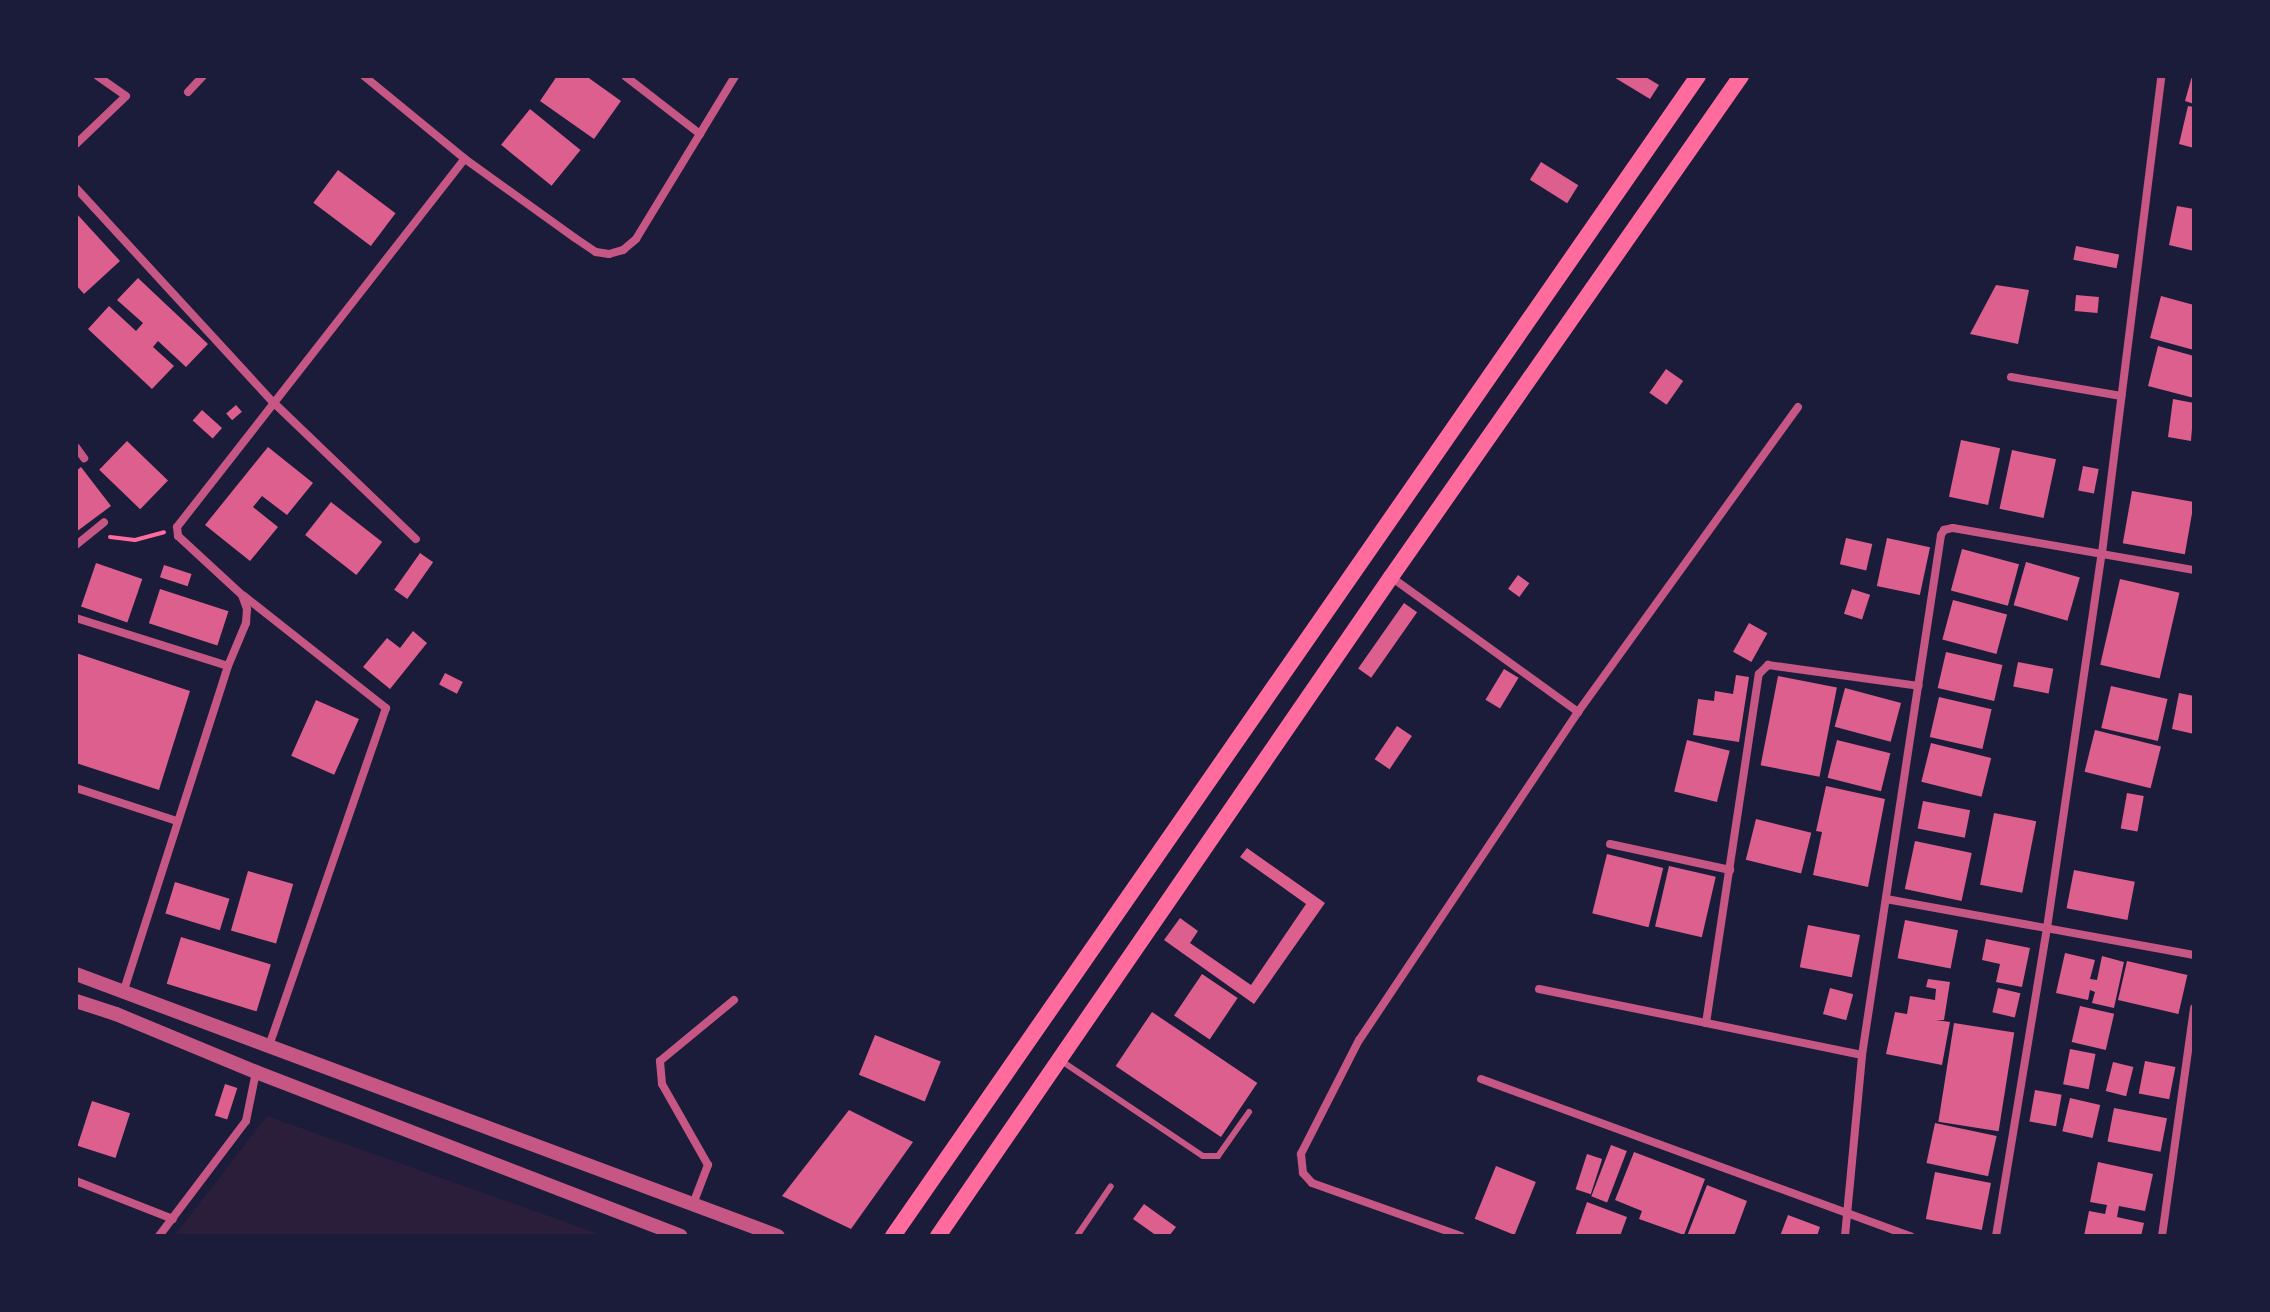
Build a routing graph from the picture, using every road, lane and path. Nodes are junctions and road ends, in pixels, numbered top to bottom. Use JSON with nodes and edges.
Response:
{"nodes":[{"id":1,"x":97,"y":76,"type":"edge"},
{"id":2,"x":203,"y":76,"type":"edge"},
{"id":3,"x":364,"y":76,"type":"edge"},
{"id":4,"x":625,"y":76,"type":"edge"},
{"id":5,"x":735,"y":76,"type":"edge"},
{"id":6,"x":1698,"y":76,"type":"edge"},
{"id":7,"x":1741,"y":76,"type":"edge"},
{"id":8,"x":2161,"y":76,"type":"edge"},
{"id":9,"x":188,"y":92,"type":"dead end"},
{"id":10,"x":700,"y":134,"type":"junction"},
{"id":11,"x":76,"y":144,"type":"edge"},
{"id":12,"x":465,"y":159,"type":"junction"},
{"id":13,"x":76,"y":188,"type":"edge"},
{"id":14,"x":2011,"y":377,"type":"dead end"},
{"id":15,"x":2121,"y":396,"type":"junction"},
{"id":16,"x":273,"y":402,"type":"junction"},
{"id":17,"x":1798,"y":407,"type":"dead end"},
{"id":18,"x":76,"y":447,"type":"edge"},
{"id":19,"x":84,"y":458,"type":"dead end"},
{"id":20,"x":104,"y":522,"type":"dead end"},
{"id":21,"x":177,"y":527,"type":"junction"},
{"id":22,"x":90,"y":533,"type":"junction"},
{"id":23,"x":416,"y":539,"type":"dead end"},
{"id":24,"x":76,"y":545,"type":"edge"},
{"id":25,"x":2102,"y":553,"type":"junction"},
{"id":26,"x":2194,"y":570,"type":"edge"},
{"id":27,"x":1391,"y":577,"type":"junction"},
{"id":28,"x":242,"y":595,"type":"junction"},
{"id":29,"x":76,"y":618,"type":"edge"},
{"id":30,"x":228,"y":666,"type":"junction"},
{"id":31,"x":1919,"y":686,"type":"junction"},
{"id":32,"x":1578,"y":712,"type":"junction"},
{"id":33,"x":76,"y":788,"type":"edge"},
{"id":34,"x":177,"y":821,"type":"junction"},
{"id":35,"x":1610,"y":844,"type":"dead end"},
{"id":36,"x":1730,"y":870,"type":"junction"},
{"id":37,"x":1886,"y":899,"type":"junction"},
{"id":38,"x":2047,"y":928,"type":"junction"},
{"id":39,"x":2194,"y":955,"type":"edge"},
{"id":40,"x":76,"y":974,"type":"edge"},
{"id":41,"x":1539,"y":989,"type":"dead end"},
{"id":42,"x":123,"y":993,"type":"junction"},
{"id":43,"x":734,"y":1000,"type":"dead end"},
{"id":44,"x":76,"y":1001,"type":"edge"},
{"id":45,"x":2194,"y":1008,"type":"edge"},
{"id":46,"x":1706,"y":1023,"type":"junction"},
{"id":47,"x":269,"y":1046,"type":"junction"},
{"id":48,"x":1862,"y":1055,"type":"junction"},
{"id":49,"x":1060,"y":1060,"type":"junction"},
{"id":50,"x":256,"y":1072,"type":"junction"},
{"id":51,"x":1481,"y":1079,"type":"dead end"},
{"id":52,"x":1249,"y":1112,"type":"dead end"},
{"id":53,"x":76,"y":1181,"type":"edge"},
{"id":54,"x":1111,"y":1186,"type":"dead end"},
{"id":55,"x":693,"y":1204,"type":"junction"},
{"id":56,"x":1846,"y":1213,"type":"junction"},
{"id":57,"x":173,"y":1219,"type":"junction"},
{"id":58,"x":159,"y":1236,"type":"edge"},
{"id":59,"x":680,"y":1236,"type":"edge"},
{"id":60,"x":778,"y":1236,"type":"edge"},
{"id":61,"x":893,"y":1236,"type":"edge"},
{"id":62,"x":938,"y":1236,"type":"edge"},
{"id":63,"x":1077,"y":1236,"type":"edge"},
{"id":64,"x":1461,"y":1236,"type":"edge"},
{"id":65,"x":1845,"y":1236,"type":"edge"},
{"id":66,"x":1911,"y":1236,"type":"edge"},
{"id":67,"x":1996,"y":1236,"type":"edge"},
{"id":68,"x":2162,"y":1236,"type":"edge"}],
"edges":[{"from":1,"to":11,"type":"street"},
{"from":2,"to":9,"type":"street"},
{"from":3,"to":12,"type":"street"},
{"from":4,"to":10,"type":"street"},
{"from":5,"to":10,"type":"street"},
{"from":6,"to":61,"type":"main road"},
{"from":7,"to":27,"type":"main road"},
{"from":8,"to":15,"type":"street"},
{"from":10,"to":12,"type":"street"},
{"from":12,"to":16,"type":"street"},
{"from":13,"to":16,"type":"street"},
{"from":14,"to":15,"type":"street"},
{"from":15,"to":25,"type":"street"},
{"from":16,"to":21,"type":"street"},
{"from":16,"to":23,"type":"street"},
{"from":17,"to":32,"type":"street"},
{"from":18,"to":19,"type":"street"},
{"from":20,"to":22,"type":"street"},
{"from":21,"to":22,"type":"path"},
{"from":21,"to":28,"type":"street"},
{"from":22,"to":24,"type":"street"},
{"from":25,"to":26,"type":"street"},
{"from":25,"to":31,"type":"street"},
{"from":25,"to":38,"type":"street"},
{"from":27,"to":32,"type":"street"},
{"from":27,"to":49,"type":"main road"},
{"from":28,"to":30,"type":"street"},
{"from":28,"to":47,"type":"street"},
{"from":29,"to":30,"type":"street"},
{"from":30,"to":34,"type":"street"},
{"from":31,"to":36,"type":"street"},
{"from":31,"to":37,"type":"street"},
{"from":32,"to":64,"type":"street"},
{"from":33,"to":34,"type":"street"},
{"from":34,"to":42,"type":"street"},
{"from":35,"to":36,"type":"street"},
{"from":36,"to":46,"type":"street"},
{"from":37,"to":38,"type":"street"},
{"from":37,"to":48,"type":"street"},
{"from":38,"to":39,"type":"street"},
{"from":38,"to":67,"type":"street"},
{"from":40,"to":42,"type":"street"},
{"from":41,"to":46,"type":"street"},
{"from":42,"to":47,"type":"street"},
{"from":43,"to":55,"type":"street"},
{"from":44,"to":50,"type":"street"},
{"from":45,"to":68,"type":"street"},
{"from":46,"to":48,"type":"street"},
{"from":47,"to":55,"type":"street"},
{"from":48,"to":56,"type":"street"},
{"from":49,"to":52,"type":"lane"},
{"from":49,"to":62,"type":"main road"},
{"from":50,"to":57,"type":"street"},
{"from":50,"to":59,"type":"street"},
{"from":51,"to":56,"type":"street"},
{"from":53,"to":57,"type":"street"},
{"from":54,"to":63,"type":"lane"},
{"from":55,"to":60,"type":"street"},
{"from":56,"to":65,"type":"street"},
{"from":56,"to":66,"type":"street"},
{"from":57,"to":58,"type":"street"}]}
